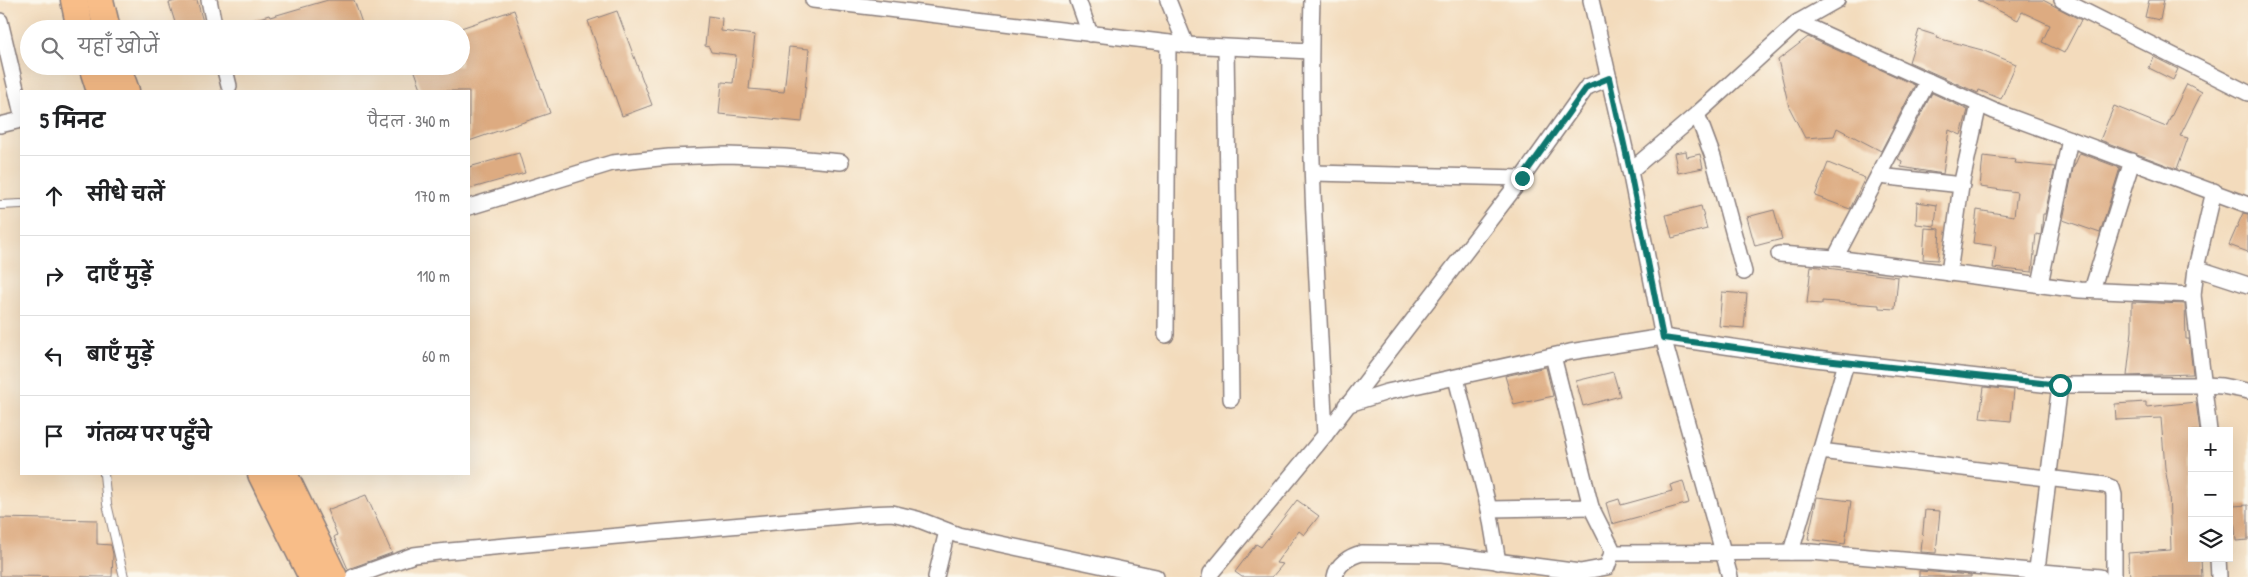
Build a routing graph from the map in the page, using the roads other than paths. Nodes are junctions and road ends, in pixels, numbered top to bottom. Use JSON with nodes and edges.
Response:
{"nodes":[{"id":1,"x":74,"y":0,"type":"edge"},
{"id":2,"x":100,"y":0,"type":"edge"},
{"id":3,"x":209,"y":0,"type":"edge"},
{"id":4,"x":813,"y":0,"type":"edge"},
{"id":5,"x":1078,"y":0,"type":"edge"},
{"id":6,"x":1168,"y":0,"type":"edge"},
{"id":7,"x":1312,"y":0,"type":"edge"},
{"id":8,"x":1591,"y":0,"type":"edge"},
{"id":9,"x":1837,"y":0,"type":"edge"},
{"id":10,"x":2062,"y":0,"type":"edge"},
{"id":11,"x":864,"y":3,"type":"edge"},
{"id":12,"x":2079,"y":5,"type":"edge"},
{"id":13,"x":78,"y":20,"type":"edge"},
{"id":14,"x":105,"y":20,"type":"edge"},
{"id":15,"x":213,"y":20,"type":"edge"},
{"id":16,"x":0,"y":21,"type":"edge"},
{"id":17,"x":1798,"y":22,"type":"junction"},
{"id":18,"x":1090,"y":34,"type":"junction"},
{"id":19,"x":1168,"y":43,"type":"junction"},
{"id":20,"x":1186,"y":45,"type":"junction"},
{"id":21,"x":1226,"y":48,"type":"junction"},
{"id":22,"x":1310,"y":51,"type":"junction"},
{"id":23,"x":95,"y":75,"type":"edge"},
{"id":24,"x":120,"y":75,"type":"edge"},
{"id":25,"x":226,"y":75,"type":"edge"},
{"id":26,"x":1609,"y":78,"type":"junction"},
{"id":27,"x":1928,"y":81,"type":"junction"},
{"id":28,"x":229,"y":86,"type":"dead end"},
{"id":29,"x":100,"y":90,"type":"edge"},
{"id":30,"x":126,"y":90,"type":"edge"},
{"id":31,"x":2248,"y":93,"type":"edge"},
{"id":32,"x":1979,"y":104,"type":"junction"},
{"id":33,"x":20,"y":106,"type":"edge"},
{"id":34,"x":1697,"y":114,"type":"junction"},
{"id":35,"x":20,"y":120,"type":"edge"},
{"id":36,"x":0,"y":125,"type":"edge"},
{"id":37,"x":2070,"y":138,"type":"junction"},
{"id":38,"x":2132,"y":161,"type":"junction"},
{"id":39,"x":841,"y":162,"type":"dead end"},
{"id":40,"x":1630,"y":171,"type":"junction"},
{"id":41,"x":1313,"y":173,"type":"junction"},
{"id":42,"x":1879,"y":176,"type":"junction"},
{"id":43,"x":1522,"y":178,"type":"junction"},
{"id":44,"x":1962,"y":184,"type":"junction"},
{"id":45,"x":2214,"y":191,"type":"junction"},
{"id":46,"x":20,"y":204,"type":"edge"},
{"id":47,"x":0,"y":205,"type":"edge"},
{"id":48,"x":2248,"y":205,"type":"edge"},
{"id":49,"x":470,"y":207,"type":"edge"},
{"id":50,"x":1779,"y":254,"type":"dead end"},
{"id":51,"x":1836,"y":258,"type":"junction"},
{"id":52,"x":2196,"y":268,"type":"junction"},
{"id":53,"x":1744,"y":272,"type":"dead end"},
{"id":54,"x":1949,"y":273,"type":"junction"},
{"id":55,"x":2040,"y":284,"type":"junction"},
{"id":56,"x":2248,"y":286,"type":"edge"},
{"id":57,"x":2092,"y":290,"type":"junction"},
{"id":58,"x":2192,"y":294,"type":"junction"},
{"id":59,"x":1166,"y":335,"type":"dead end"},
{"id":60,"x":1663,"y":338,"type":"junction"},
{"id":61,"x":1553,"y":356,"type":"junction"},
{"id":62,"x":1846,"y":363,"type":"junction"},
{"id":63,"x":1456,"y":378,"type":"junction"},
{"id":64,"x":2060,"y":385,"type":"junction"},
{"id":65,"x":2205,"y":385,"type":"junction"},
{"id":66,"x":2248,"y":391,"type":"edge"},
{"id":67,"x":1231,"y":399,"type":"dead end"},
{"id":68,"x":1346,"y":405,"type":"junction"},
{"id":69,"x":2209,"y":427,"type":"edge"},
{"id":70,"x":1325,"y":435,"type":"junction"},
{"id":71,"x":1820,"y":451,"type":"junction"},
{"id":72,"x":104,"y":475,"type":"edge"},
{"id":73,"x":261,"y":475,"type":"edge"},
{"id":74,"x":284,"y":475,"type":"edge"},
{"id":75,"x":2048,"y":478,"type":"junction"},
{"id":76,"x":1591,"y":507,"type":"junction"},
{"id":77,"x":1489,"y":509,"type":"junction"},
{"id":78,"x":947,"y":531,"type":"junction"},
{"id":79,"x":1612,"y":552,"type":"junction"},
{"id":80,"x":1792,"y":552,"type":"junction"},
{"id":81,"x":1724,"y":553,"type":"junction"},
{"id":82,"x":1498,"y":562,"type":"junction"},
{"id":83,"x":2218,"y":562,"type":"edge"},
{"id":84,"x":2036,"y":574,"type":"edge"},
{"id":85,"x":124,"y":577,"type":"edge"},
{"id":86,"x":312,"y":577,"type":"edge"},
{"id":87,"x":334,"y":577,"type":"edge"},
{"id":88,"x":353,"y":577,"type":"edge"},
{"id":89,"x":936,"y":577,"type":"edge"},
{"id":90,"x":1156,"y":577,"type":"edge"},
{"id":91,"x":1210,"y":577,"type":"edge"},
{"id":92,"x":1335,"y":577,"type":"edge"},
{"id":93,"x":1730,"y":577,"type":"edge"},
{"id":94,"x":2100,"y":577,"type":"edge"},
{"id":95,"x":2114,"y":577,"type":"edge"},
{"id":96,"x":2219,"y":577,"type":"edge"}],
"edges":[{"from":1,"to":13,"type":"highway"},
{"from":2,"to":14,"type":"highway"},
{"from":3,"to":15,"type":"street"},
{"from":4,"to":11,"type":"street"},
{"from":5,"to":18,"type":"street"},
{"from":6,"to":20,"type":"street"},
{"from":7,"to":22,"type":"street"},
{"from":8,"to":26,"type":"street"},
{"from":9,"to":17,"type":"street"},
{"from":10,"to":12,"type":"street"},
{"from":11,"to":18,"type":"street"},
{"from":12,"to":31,"type":"street"},
{"from":16,"to":33,"type":"street"},
{"from":17,"to":27,"type":"street"},
{"from":17,"to":34,"type":"street"},
{"from":18,"to":19,"type":"street"},
{"from":19,"to":20,"type":"street"},
{"from":19,"to":59,"type":"street"},
{"from":20,"to":21,"type":"street"},
{"from":21,"to":22,"type":"street"},
{"from":21,"to":67,"type":"street"},
{"from":22,"to":41,"type":"street"},
{"from":23,"to":29,"type":"highway"},
{"from":24,"to":30,"type":"highway"},
{"from":25,"to":28,"type":"street"},
{"from":26,"to":40,"type":"street"},
{"from":26,"to":43,"type":"street"},
{"from":27,"to":32,"type":"street"},
{"from":27,"to":42,"type":"street"},
{"from":32,"to":37,"type":"street"},
{"from":32,"to":44,"type":"street"},
{"from":34,"to":40,"type":"street"},
{"from":34,"to":53,"type":"street"},
{"from":35,"to":36,"type":"street"},
{"from":37,"to":38,"type":"street"},
{"from":37,"to":55,"type":"street"},
{"from":38,"to":45,"type":"street"},
{"from":38,"to":57,"type":"street"},
{"from":39,"to":49,"type":"street"},
{"from":40,"to":60,"type":"street"},
{"from":41,"to":43,"type":"street"},
{"from":41,"to":70,"type":"street"},
{"from":42,"to":44,"type":"street"},
{"from":42,"to":51,"type":"street"},
{"from":43,"to":68,"type":"street"},
{"from":44,"to":54,"type":"street"},
{"from":45,"to":48,"type":"street"},
{"from":45,"to":52,"type":"street"},
{"from":46,"to":47,"type":"lane"},
{"from":50,"to":51,"type":"street"},
{"from":51,"to":54,"type":"street"},
{"from":52,"to":56,"type":"street"},
{"from":52,"to":58,"type":"street"},
{"from":54,"to":55,"type":"street"},
{"from":55,"to":57,"type":"street"},
{"from":57,"to":58,"type":"street"},
{"from":58,"to":65,"type":"street"},
{"from":60,"to":61,"type":"street"},
{"from":60,"to":62,"type":"street"},
{"from":60,"to":81,"type":"street"},
{"from":61,"to":63,"type":"street"},
{"from":61,"to":76,"type":"street"},
{"from":62,"to":64,"type":"street"},
{"from":62,"to":71,"type":"street"},
{"from":63,"to":68,"type":"street"},
{"from":63,"to":77,"type":"street"},
{"from":64,"to":65,"type":"street"},
{"from":64,"to":75,"type":"street"},
{"from":65,"to":66,"type":"street"},
{"from":65,"to":69,"type":"street"},
{"from":68,"to":70,"type":"street"},
{"from":70,"to":91,"type":"street"},
{"from":71,"to":75,"type":"street"},
{"from":71,"to":80,"type":"street"},
{"from":72,"to":85,"type":"lane"},
{"from":73,"to":86,"type":"highway"},
{"from":74,"to":87,"type":"highway"},
{"from":75,"to":84,"type":"street"},
{"from":75,"to":95,"type":"street"},
{"from":76,"to":77,"type":"street"},
{"from":76,"to":79,"type":"street"},
{"from":77,"to":82,"type":"street"},
{"from":78,"to":88,"type":"street"},
{"from":78,"to":89,"type":"street"},
{"from":78,"to":90,"type":"street"},
{"from":79,"to":81,"type":"street"},
{"from":79,"to":82,"type":"street"},
{"from":80,"to":81,"type":"street"},
{"from":80,"to":84,"type":"street"},
{"from":81,"to":93,"type":"street"},
{"from":82,"to":92,"type":"street"},
{"from":83,"to":96,"type":"street"},
{"from":84,"to":94,"type":"street"}]}
